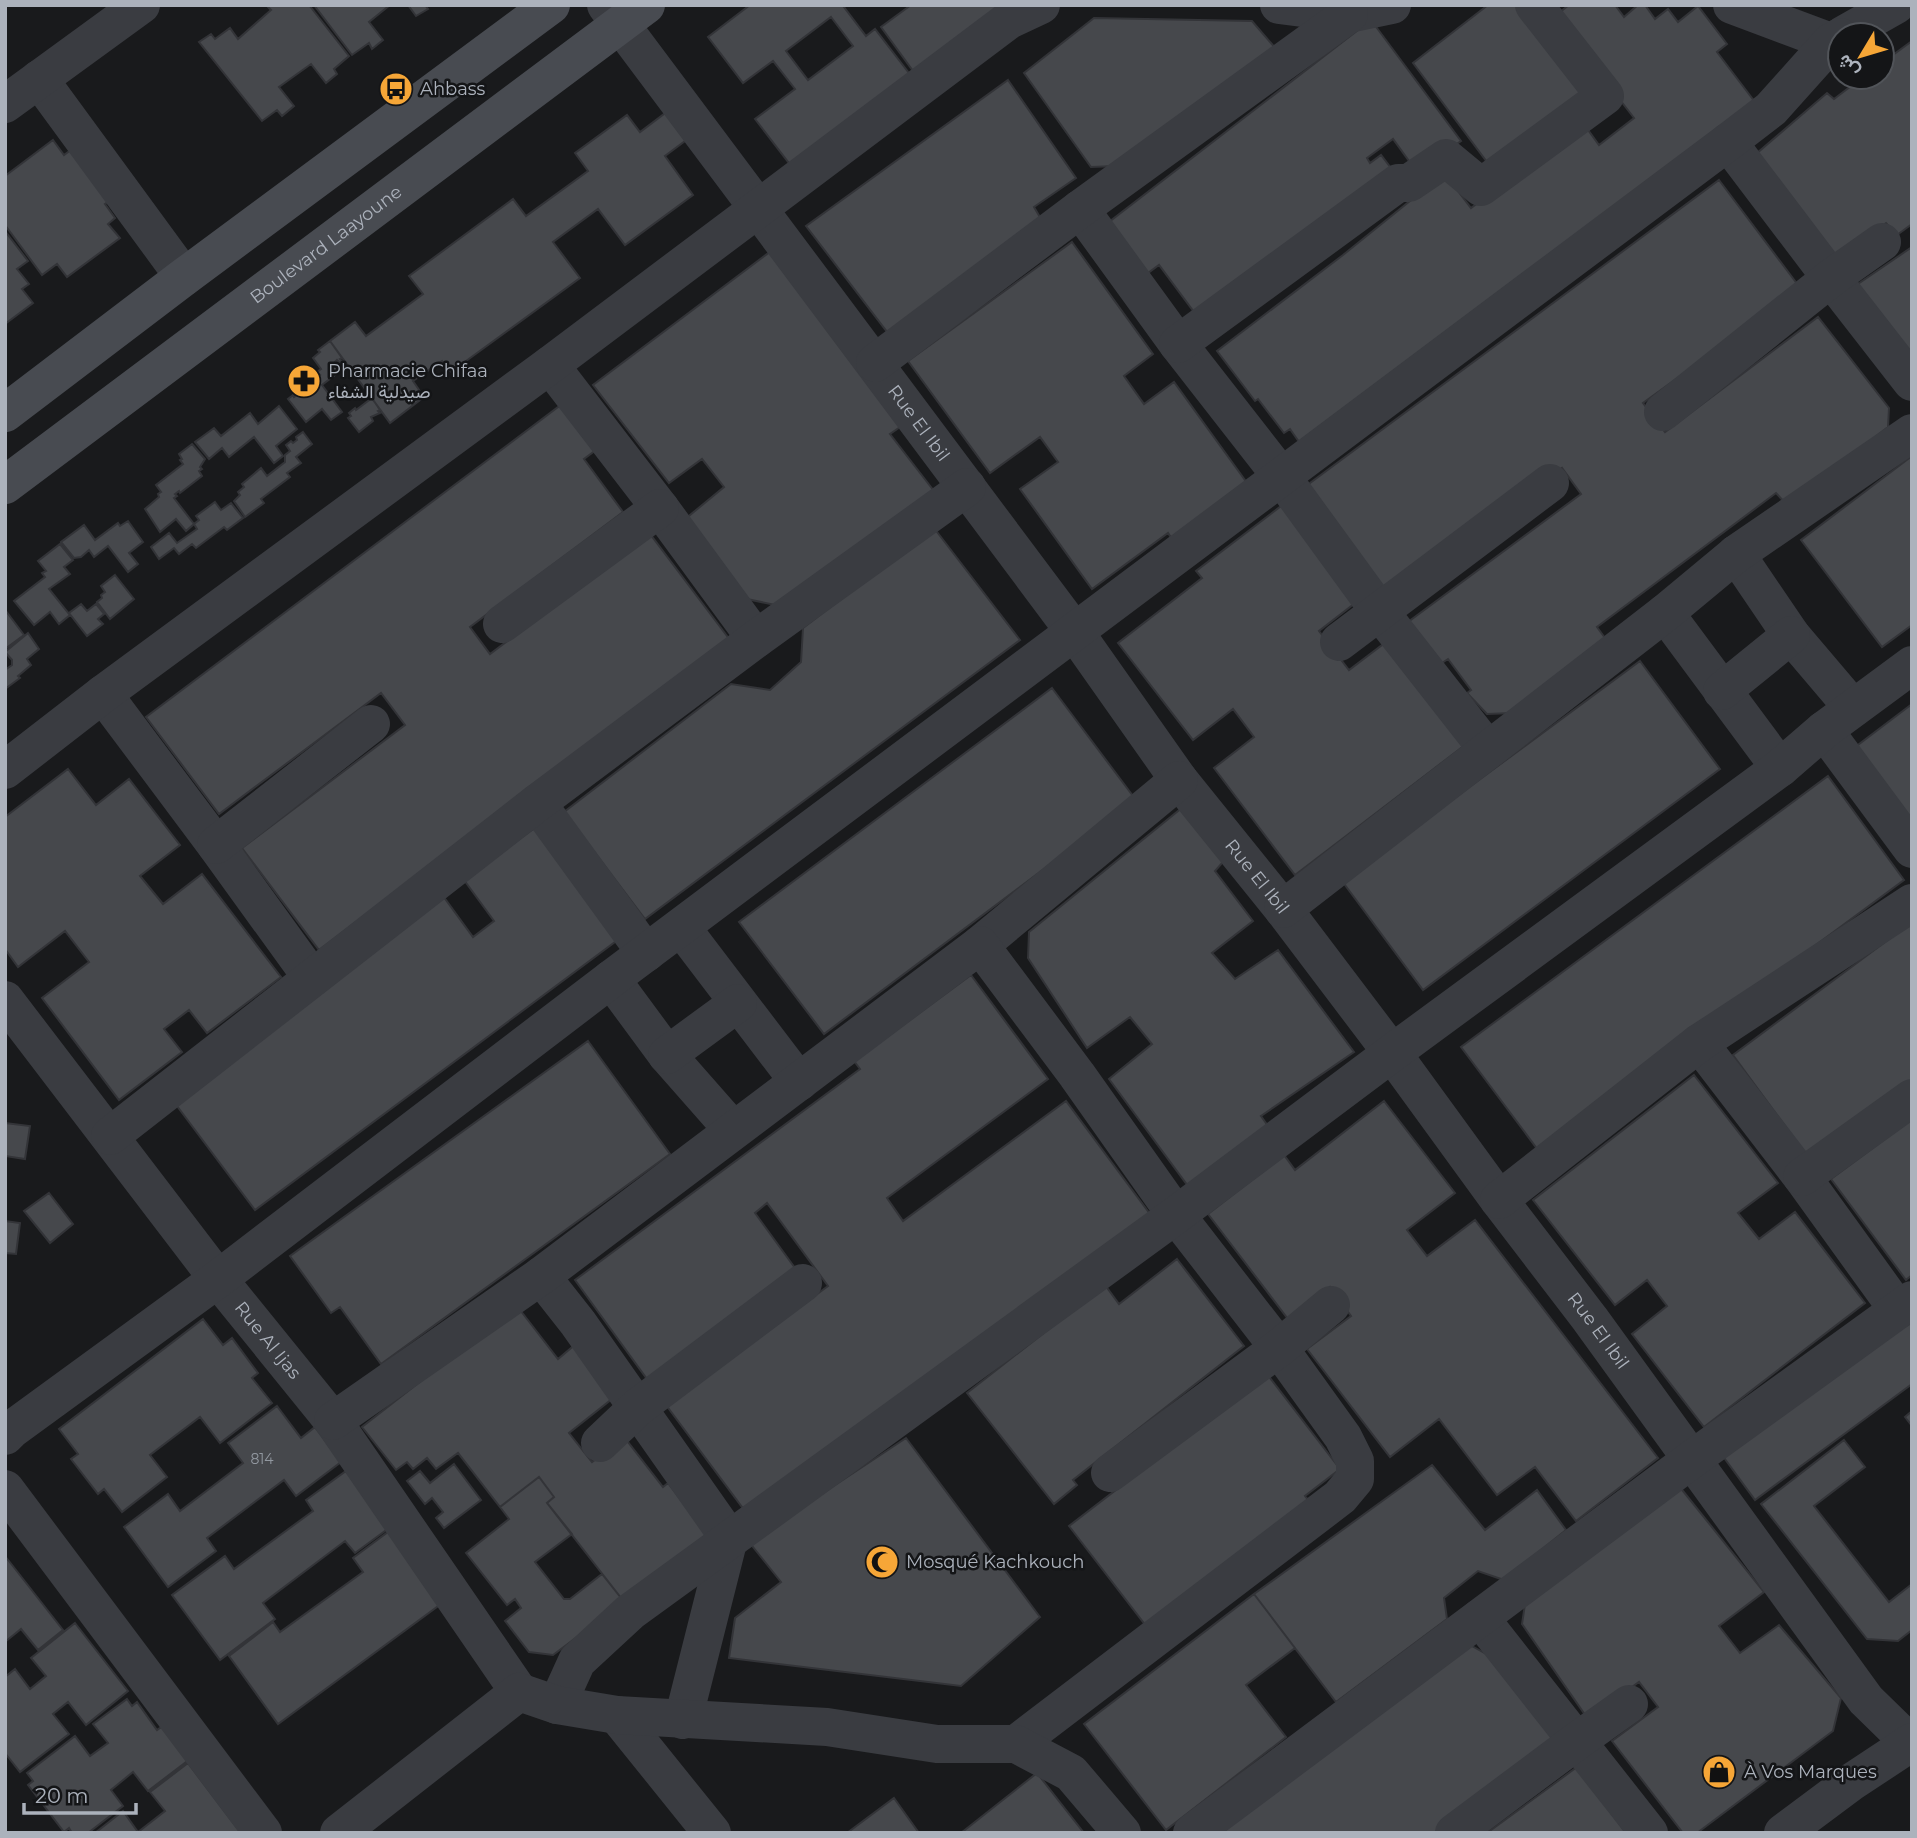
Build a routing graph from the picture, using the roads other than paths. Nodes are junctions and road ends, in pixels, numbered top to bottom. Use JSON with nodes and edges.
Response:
{"nodes":[{"id":1,"x":141,"y":5,"type":"edge"},
{"id":2,"x":551,"y":5,"type":"edge"},
{"id":3,"x":1041,"y":5,"type":"edge"},
{"id":4,"x":1279,"y":5,"type":"edge"},
{"id":5,"x":1392,"y":5,"type":"edge"},
{"id":6,"x":1534,"y":5,"type":"edge"},
{"id":7,"x":1732,"y":5,"type":"edge"},
{"id":8,"x":1896,"y":5,"type":"edge"},
{"id":9,"x":624,"y":12,"type":"edge"},
{"id":10,"x":1349,"y":14,"type":"junction"},
{"id":11,"x":1868,"y":21,"type":"edge"},
{"id":12,"x":1826,"y":34,"type":"edge"},
{"id":13,"x":1826,"y":51,"type":"edge"},
{"id":14,"x":38,"y":79,"type":"junction"},
{"id":15,"x":5,"y":104,"type":"edge"},
{"id":16,"x":1728,"y":142,"type":"junction"},
{"id":17,"x":758,"y":209,"type":"junction"},
{"id":18,"x":1080,"y":209,"type":"junction"},
{"id":19,"x":1882,"y":242,"type":"dead end"},
{"id":20,"x":184,"y":277,"type":"junction"},
{"id":21,"x":1831,"y":278,"type":"junction"},
{"id":22,"x":1178,"y":344,"type":"junction"},
{"id":23,"x":875,"y":363,"type":"junction"},
{"id":24,"x":550,"y":365,"type":"junction"},
{"id":25,"x":1912,"y":382,"type":"edge"},
{"id":26,"x":1663,"y":412,"type":"dead end"},
{"id":27,"x":5,"y":413,"type":"edge"},
{"id":28,"x":1912,"y":433,"type":"edge"},
{"id":29,"x":1281,"y":476,"type":"junction"},
{"id":30,"x":1550,"y":483,"type":"dead end"},
{"id":31,"x":5,"y":485,"type":"edge"},
{"id":32,"x":967,"y":487,"type":"junction"},
{"id":33,"x":660,"y":508,"type":"junction"},
{"id":34,"x":1736,"y":554,"type":"junction"},
{"id":35,"x":1380,"y":612,"type":"junction"},
{"id":36,"x":1665,"y":613,"type":"junction"},
{"id":37,"x":502,"y":624,"type":"dead end"},
{"id":38,"x":1074,"y":631,"type":"junction"},
{"id":39,"x":1791,"y":635,"type":"junction"},
{"id":40,"x":756,"y":639,"type":"junction"},
{"id":41,"x":1339,"y":642,"type":"dead end"},
{"id":42,"x":1912,"y":665,"type":"edge"},
{"id":43,"x":1722,"y":691,"type":"junction"},
{"id":44,"x":103,"y":694,"type":"junction"},
{"id":45,"x":1839,"y":719,"type":"junction"},
{"id":46,"x":371,"y":724,"type":"dead end"},
{"id":47,"x":1488,"y":750,"type":"junction"},
{"id":48,"x":1780,"y":768,"type":"junction"},
{"id":49,"x":5,"y":770,"type":"edge"},
{"id":50,"x":1179,"y":780,"type":"junction"},
{"id":51,"x":537,"y":803,"type":"junction"},
{"id":52,"x":216,"y":845,"type":"junction"},
{"id":53,"x":1912,"y":849,"type":"edge"},
{"id":54,"x":1912,"y":903,"type":"edge"},
{"id":55,"x":1283,"y":909,"type":"junction"},
{"id":56,"x":681,"y":927,"type":"junction"},
{"id":57,"x":980,"y":945,"type":"junction"},
{"id":58,"x":646,"y":953,"type":"junction"},
{"id":59,"x":312,"y":978,"type":"junction"},
{"id":60,"x":611,"y":979,"type":"junction"},
{"id":61,"x":5,"y":1000,"type":"edge"},
{"id":62,"x":738,"y":1003,"type":"junction"},
{"id":63,"x":1699,"y":1043,"type":"junction"},
{"id":64,"x":1392,"y":1053,"type":"junction"},
{"id":65,"x":667,"y":1055,"type":"junction"},
{"id":66,"x":799,"y":1083,"type":"junction"},
{"id":67,"x":1912,"y":1098,"type":"edge"},
{"id":68,"x":733,"y":1130,"type":"junction"},
{"id":69,"x":110,"y":1136,"type":"junction"},
{"id":70,"x":1802,"y":1177,"type":"junction"},
{"id":71,"x":1499,"y":1200,"type":"junction"},
{"id":72,"x":1176,"y":1216,"type":"junction"},
{"id":73,"x":541,"y":1276,"type":"junction"},
{"id":74,"x":218,"y":1279,"type":"junction"},
{"id":75,"x":803,"y":1283,"type":"dead end"},
{"id":76,"x":1331,"y":1305,"type":"dead end"},
{"id":77,"x":1905,"y":1305,"type":"edge"},
{"id":78,"x":1279,"y":1348,"type":"junction"},
{"id":79,"x":638,"y":1407,"type":"junction"},
{"id":80,"x":333,"y":1421,"type":"junction"},
{"id":81,"x":5,"y":1436,"type":"edge"},
{"id":82,"x":600,"y":1443,"type":"dead end"},
{"id":83,"x":1691,"y":1460,"type":"junction"},
{"id":84,"x":1110,"y":1473,"type":"dead end"},
{"id":85,"x":5,"y":1489,"type":"edge"},
{"id":86,"x":729,"y":1538,"type":"junction"},
{"id":87,"x":1480,"y":1618,"type":"junction"},
{"id":88,"x":519,"y":1692,"type":"junction"},
{"id":89,"x":557,"y":1704,"type":"junction"},
{"id":90,"x":1629,"y":1704,"type":"dead end"},
{"id":91,"x":617,"y":1715,"type":"junction"},
{"id":92,"x":683,"y":1720,"type":"junction"},
{"id":93,"x":1577,"y":1741,"type":"junction"},
{"id":94,"x":1911,"y":1743,"type":"edge"},
{"id":95,"x":1016,"y":1744,"type":"junction"},
{"id":96,"x":263,"y":1833,"type":"edge"},
{"id":97,"x":339,"y":1833,"type":"edge"},
{"id":98,"x":712,"y":1833,"type":"edge"},
{"id":99,"x":1122,"y":1833,"type":"edge"},
{"id":100,"x":1192,"y":1833,"type":"edge"},
{"id":101,"x":1454,"y":1833,"type":"edge"},
{"id":102,"x":1649,"y":1833,"type":"edge"},
{"id":103,"x":1783,"y":1833,"type":"edge"}],
"edges":[{"from":1,"to":14,"type":"street"},
{"from":2,"to":20,"type":"street"},
{"from":3,"to":17,"type":"street"},
{"from":4,"to":10,"type":"street"},
{"from":5,"to":10,"type":"street"},
{"from":6,"to":22,"type":"street"},
{"from":7,"to":12,"type":"street"},
{"from":8,"to":11,"type":"street"},
{"from":9,"to":17,"type":"street","name":"Rue El Ibil"},
{"from":9,"to":31,"type":"street","name":"Boulevard Laayoune"},
{"from":10,"to":18,"type":"street"},
{"from":13,"to":16,"type":"street"},
{"from":14,"to":15,"type":"street"},
{"from":14,"to":20,"type":"street"},
{"from":16,"to":21,"type":"street"},
{"from":16,"to":29,"type":"street"},
{"from":17,"to":23,"type":"street","name":"Rue El Ibil"},
{"from":17,"to":24,"type":"street"},
{"from":18,"to":22,"type":"street"},
{"from":18,"to":23,"type":"street"},
{"from":19,"to":21,"type":"street"},
{"from":20,"to":27,"type":"street"},
{"from":21,"to":25,"type":"street"},
{"from":21,"to":26,"type":"street"},
{"from":22,"to":29,"type":"street"},
{"from":23,"to":32,"type":"street","name":"Rue El Ibil"},
{"from":24,"to":33,"type":"street"},
{"from":24,"to":44,"type":"street"},
{"from":28,"to":34,"type":"street"},
{"from":29,"to":35,"type":"street"},
{"from":29,"to":38,"type":"street"},
{"from":30,"to":35,"type":"street"},
{"from":32,"to":38,"type":"street","name":"Rue El Ibil"},
{"from":32,"to":40,"type":"street"},
{"from":33,"to":37,"type":"street"},
{"from":33,"to":40,"type":"street"},
{"from":34,"to":36,"type":"street"},
{"from":34,"to":39,"type":"street"},
{"from":35,"to":41,"type":"street"},
{"from":35,"to":47,"type":"street"},
{"from":36,"to":43,"type":"street"},
{"from":36,"to":47,"type":"street"},
{"from":38,"to":50,"type":"street","name":"Rue El Ibil"},
{"from":38,"to":56,"type":"street"},
{"from":39,"to":43,"type":"street"},
{"from":39,"to":45,"type":"street"},
{"from":40,"to":51,"type":"street"},
{"from":42,"to":45,"type":"street"},
{"from":43,"to":48,"type":"street"},
{"from":44,"to":49,"type":"street"},
{"from":44,"to":52,"type":"street"},
{"from":45,"to":48,"type":"street"},
{"from":45,"to":53,"type":"street"},
{"from":46,"to":52,"type":"street"},
{"from":47,"to":55,"type":"street"},
{"from":48,"to":64,"type":"street"},
{"from":50,"to":55,"type":"street","name":"Rue El Ibil"},
{"from":50,"to":57,"type":"street"},
{"from":51,"to":58,"type":"street"},
{"from":51,"to":59,"type":"street"},
{"from":52,"to":59,"type":"street"},
{"from":54,"to":63,"type":"street"},
{"from":55,"to":64,"type":"street","name":"Rue El Ibil"},
{"from":56,"to":58,"type":"street"},
{"from":56,"to":62,"type":"street"},
{"from":57,"to":66,"type":"street"},
{"from":57,"to":72,"type":"street"},
{"from":58,"to":60,"type":"street"},
{"from":59,"to":69,"type":"street"},
{"from":60,"to":65,"type":"street"},
{"from":60,"to":74,"type":"street"},
{"from":61,"to":69,"type":"street","name":"Rue Al Ijas"},
{"from":62,"to":65,"type":"street"},
{"from":62,"to":66,"type":"street"},
{"from":63,"to":70,"type":"street"},
{"from":63,"to":71,"type":"street"},
{"from":64,"to":71,"type":"street","name":"Rue El Ibil"},
{"from":64,"to":72,"type":"street"},
{"from":65,"to":68,"type":"street"},
{"from":66,"to":68,"type":"street"},
{"from":67,"to":70,"type":"street"},
{"from":68,"to":73,"type":"street"},
{"from":69,"to":74,"type":"street","name":"Rue Al Ijas"},
{"from":70,"to":77,"type":"street"},
{"from":71,"to":83,"type":"street","name":"Rue El Ibil"},
{"from":72,"to":78,"type":"street"},
{"from":72,"to":86,"type":"street"},
{"from":73,"to":79,"type":"street"},
{"from":73,"to":80,"type":"street"},
{"from":74,"to":80,"type":"street","name":"Rue Al Ijas"},
{"from":74,"to":81,"type":"street"},
{"from":75,"to":79,"type":"street"},
{"from":76,"to":78,"type":"street"},
{"from":77,"to":83,"type":"street"},
{"from":78,"to":84,"type":"street"},
{"from":78,"to":95,"type":"street"},
{"from":79,"to":82,"type":"street"},
{"from":79,"to":86,"type":"street"},
{"from":80,"to":88,"type":"street","name":"Rue Al Ijas"},
{"from":83,"to":87,"type":"street"},
{"from":83,"to":94,"type":"street","name":"Rue El Ibil"},
{"from":85,"to":96,"type":"street"},
{"from":86,"to":89,"type":"street"},
{"from":86,"to":92,"type":"street"},
{"from":87,"to":93,"type":"street"},
{"from":87,"to":100,"type":"street"},
{"from":88,"to":89,"type":"street"},
{"from":88,"to":97,"type":"street"},
{"from":89,"to":91,"type":"street"},
{"from":90,"to":93,"type":"street"},
{"from":91,"to":92,"type":"street"},
{"from":91,"to":98,"type":"street"},
{"from":92,"to":95,"type":"street"},
{"from":93,"to":101,"type":"street"},
{"from":93,"to":102,"type":"street"},
{"from":94,"to":103,"type":"street"},
{"from":95,"to":99,"type":"street"}]}
